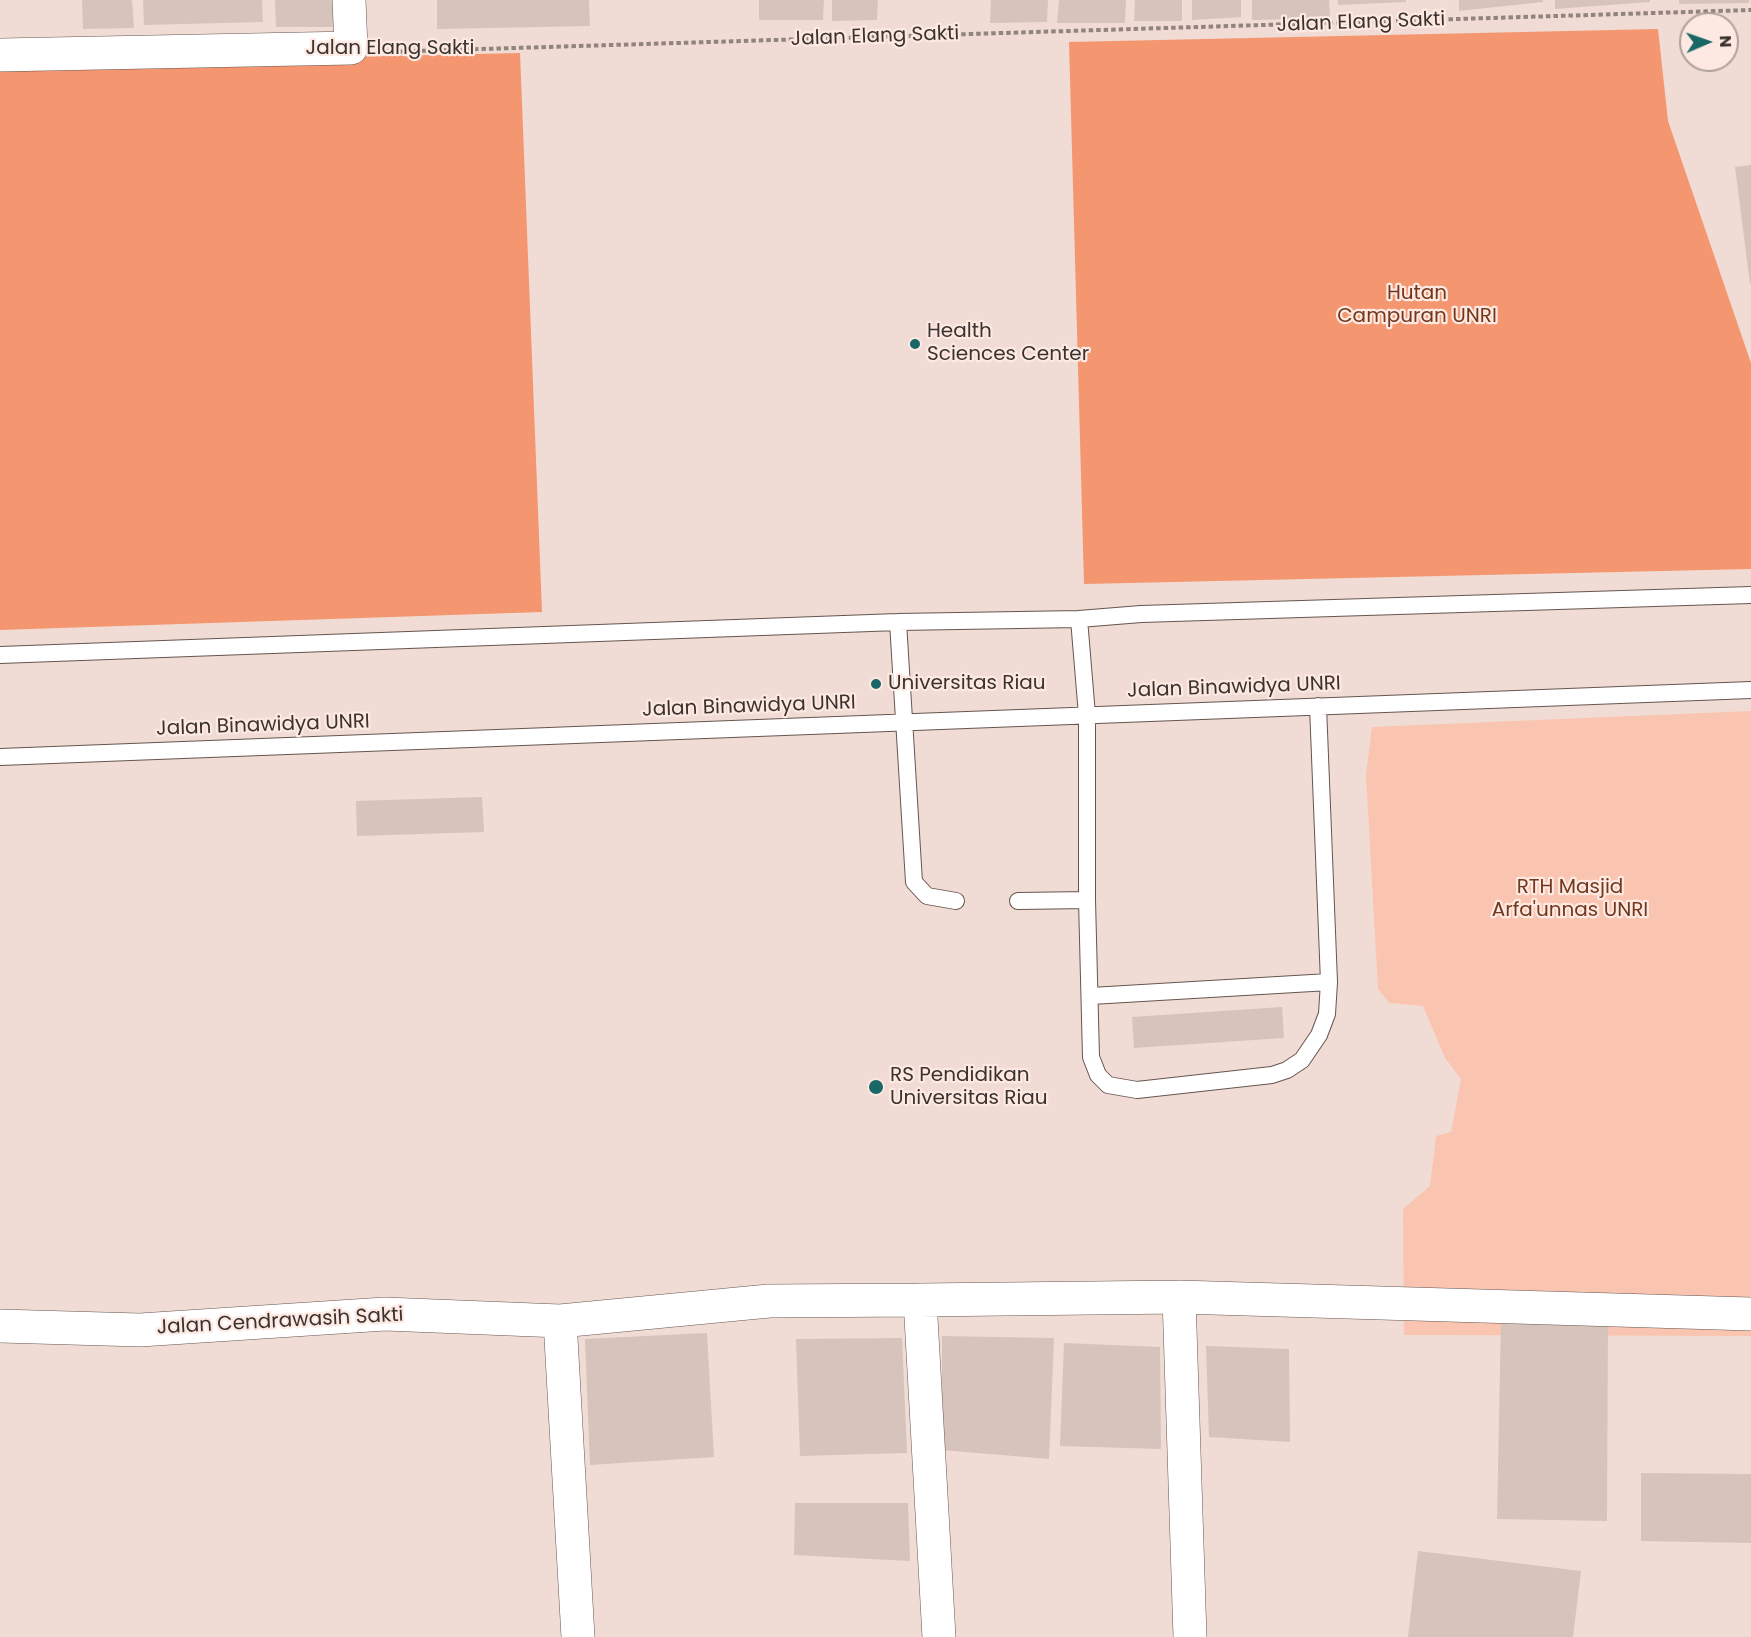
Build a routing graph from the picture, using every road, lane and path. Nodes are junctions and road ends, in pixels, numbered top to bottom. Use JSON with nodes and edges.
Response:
{"nodes":[{"id":1,"x":349,"y":0,"type":"edge"},
{"id":2,"x":1751,"y":10,"type":"edge"},
{"id":3,"x":351,"y":48,"type":"junction"},
{"id":4,"x":0,"y":56,"type":"edge"},
{"id":5,"x":1751,"y":595,"type":"edge"},
{"id":6,"x":1079,"y":619,"type":"junction"},
{"id":7,"x":898,"y":622,"type":"junction"},
{"id":8,"x":0,"y":655,"type":"edge"},
{"id":9,"x":1751,"y":690,"type":"edge"},
{"id":10,"x":1318,"y":706,"type":"junction"},
{"id":11,"x":1087,"y":715,"type":"junction"},
{"id":12,"x":904,"y":722,"type":"junction"},
{"id":13,"x":0,"y":757,"type":"edge"},
{"id":14,"x":1087,"y":900,"type":"junction"},
{"id":15,"x":956,"y":901,"type":"dead end"},
{"id":16,"x":1018,"y":901,"type":"dead end"},
{"id":17,"x":1329,"y":982,"type":"junction"},
{"id":18,"x":1091,"y":996,"type":"junction"},
{"id":19,"x":1179,"y":1298,"type":"junction"},
{"id":20,"x":920,"y":1300,"type":"junction"},
{"id":21,"x":1751,"y":1314,"type":"edge"},
{"id":22,"x":560,"y":1321,"type":"junction"},
{"id":23,"x":0,"y":1326,"type":"edge"},
{"id":24,"x":578,"y":1637,"type":"edge"},
{"id":25,"x":939,"y":1637,"type":"edge"},
{"id":26,"x":1190,"y":1637,"type":"edge"}],
"edges":[{"from":1,"to":3,"type":"street"},
{"from":2,"to":3,"type":"path","name":"Jalan Elang Sakti"},
{"from":3,"to":4,"type":"street","name":"Jalan Elang Sakti"},
{"from":5,"to":6,"type":"lane"},
{"from":6,"to":7,"type":"lane"},
{"from":6,"to":11,"type":"lane"},
{"from":7,"to":8,"type":"lane"},
{"from":7,"to":12,"type":"lane"},
{"from":9,"to":10,"type":"lane","name":"Jalan Binawidya UNRI"},
{"from":10,"to":11,"type":"lane","name":"Jalan Binawidya UNRI"},
{"from":10,"to":17,"type":"lane"},
{"from":11,"to":12,"type":"lane","name":"Jalan Binawidya UNRI"},
{"from":11,"to":14,"type":"lane"},
{"from":12,"to":13,"type":"lane","name":"Jalan Binawidya UNRI"},
{"from":12,"to":15,"type":"lane"},
{"from":14,"to":16,"type":"lane"},
{"from":14,"to":18,"type":"lane"},
{"from":17,"to":18,"type":"lane"},
{"from":17,"to":18,"type":"lane"},
{"from":19,"to":20,"type":"street","name":"Jalan Cendrawasih Sakti"},
{"from":19,"to":21,"type":"street","name":"Jalan Cendrawasih Sakti"},
{"from":19,"to":26,"type":"street"},
{"from":20,"to":22,"type":"street","name":"Jalan Cendrawasih Sakti"},
{"from":20,"to":25,"type":"street"},
{"from":22,"to":23,"type":"street","name":"Jalan Cendrawasih Sakti"},
{"from":22,"to":24,"type":"street"}]}
